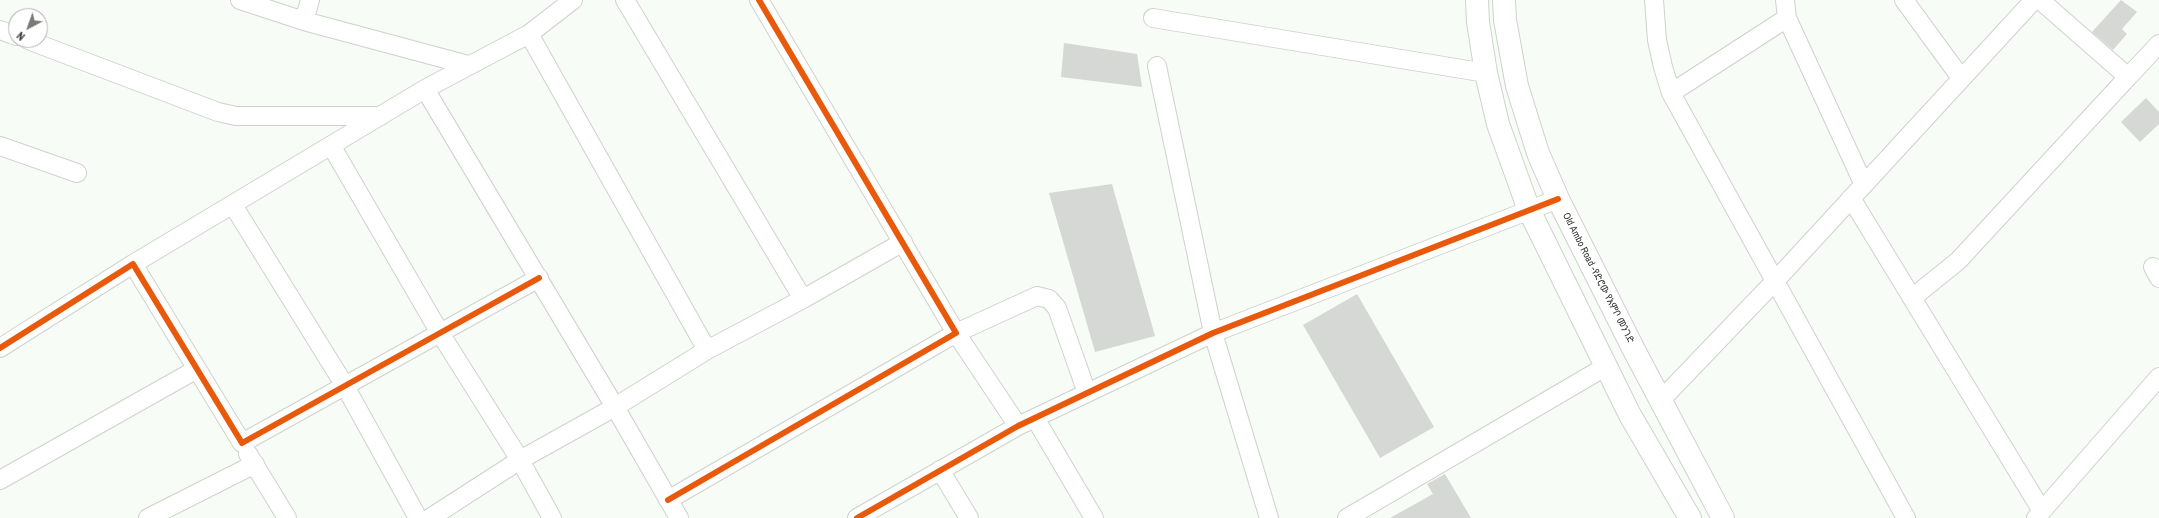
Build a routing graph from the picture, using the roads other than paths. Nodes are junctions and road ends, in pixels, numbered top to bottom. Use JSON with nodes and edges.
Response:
{"nodes":[{"id":1,"x":240,"y":0,"type":"edge"},
{"id":2,"x":310,"y":0,"type":"edge"},
{"id":3,"x":573,"y":0,"type":"edge"},
{"id":4,"x":625,"y":0,"type":"edge"},
{"id":5,"x":759,"y":0,"type":"edge"},
{"id":6,"x":1477,"y":0,"type":"edge"},
{"id":7,"x":1504,"y":0,"type":"edge"},
{"id":8,"x":1654,"y":0,"type":"edge"},
{"id":9,"x":1785,"y":0,"type":"edge"},
{"id":10,"x":1904,"y":0,"type":"edge"},
{"id":11,"x":2034,"y":0,"type":"edge"},
{"id":12,"x":2040,"y":0,"type":"edge"},
{"id":13,"x":1153,"y":18,"type":"dead end"},
{"id":14,"x":1787,"y":18,"type":"junction"},
{"id":15,"x":304,"y":21,"type":"junction"},
{"id":16,"x":529,"y":34,"type":"junction"},
{"id":17,"x":2159,"y":44,"type":"edge"},
{"id":18,"x":48,"y":48,"type":"edge"},
{"id":19,"x":468,"y":65,"type":"junction"},
{"id":20,"x":1157,"y":66,"type":"dead end"},
{"id":21,"x":1486,"y":74,"type":"junction"},
{"id":22,"x":2128,"y":77,"type":"junction"},
{"id":23,"x":1961,"y":78,"type":"junction"},
{"id":24,"x":425,"y":89,"type":"junction"},
{"id":25,"x":1671,"y":93,"type":"junction"},
{"id":26,"x":381,"y":116,"type":"junction"},
{"id":27,"x":0,"y":146,"type":"edge"},
{"id":28,"x":332,"y":147,"type":"junction"},
{"id":29,"x":77,"y":173,"type":"dead end"},
{"id":30,"x":1864,"y":185,"type":"junction"},
{"id":31,"x":1851,"y":198,"type":"junction"},
{"id":32,"x":1558,"y":199,"type":"junction"},
{"id":33,"x":233,"y":205,"type":"junction"},
{"id":34,"x":1529,"y":210,"type":"junction"},
{"id":35,"x":903,"y":242,"type":"junction"},
{"id":36,"x":133,"y":264,"type":"junction"},
{"id":37,"x":539,"y":278,"type":"junction"},
{"id":38,"x":1776,"y":280,"type":"junction"},
{"id":39,"x":1912,"y":298,"type":"junction"},
{"id":40,"x":803,"y":299,"type":"junction"},
{"id":41,"x":440,"y":333,"type":"junction"},
{"id":42,"x":956,"y":333,"type":"junction"},
{"id":43,"x":1213,"y":333,"type":"junction"},
{"id":44,"x":0,"y":348,"type":"edge"},
{"id":45,"x":707,"y":350,"type":"junction"},
{"id":46,"x":1605,"y":367,"type":"junction"},
{"id":47,"x":197,"y":369,"type":"junction"},
{"id":48,"x":2159,"y":377,"type":"edge"},
{"id":49,"x":345,"y":386,"type":"junction"},
{"id":50,"x":1087,"y":393,"type":"junction"},
{"id":51,"x":1660,"y":401,"type":"junction"},
{"id":52,"x":615,"y":407,"type":"junction"},
{"id":53,"x":1035,"y":418,"type":"junction"},
{"id":54,"x":1018,"y":426,"type":"junction"},
{"id":55,"x":242,"y":443,"type":"junction"},
{"id":56,"x":520,"y":460,"type":"junction"},
{"id":57,"x":255,"y":464,"type":"junction"},
{"id":58,"x":940,"y":470,"type":"junction"},
{"id":59,"x":0,"y":480,"type":"edge"},
{"id":60,"x":668,"y":500,"type":"junction"},
{"id":61,"x":2039,"y":514,"type":"edge"},
{"id":62,"x":148,"y":518,"type":"edge"},
{"id":63,"x":286,"y":518,"type":"edge"},
{"id":64,"x":418,"y":518,"type":"edge"},
{"id":65,"x":430,"y":518,"type":"edge"},
{"id":66,"x":552,"y":518,"type":"edge"},
{"id":67,"x":679,"y":518,"type":"edge"},
{"id":68,"x":857,"y":518,"type":"edge"},
{"id":69,"x":969,"y":518,"type":"edge"},
{"id":70,"x":1094,"y":518,"type":"edge"},
{"id":71,"x":1269,"y":518,"type":"edge"},
{"id":72,"x":1347,"y":518,"type":"edge"},
{"id":73,"x":1690,"y":518,"type":"edge"},
{"id":74,"x":1723,"y":518,"type":"edge"},
{"id":75,"x":1906,"y":518,"type":"edge"}],
"edges":[{"from":1,"to":15,"type":"street"},
{"from":2,"to":15,"type":"street"},
{"from":3,"to":16,"type":"street"},
{"from":4,"to":40,"type":"street"},
{"from":5,"to":35,"type":"street"},
{"from":6,"to":21,"type":"main road"},
{"from":7,"to":32,"type":"main road","name":"Old Ambo Road -የድሮው የአምቦ መንገድ"},
{"from":8,"to":25,"type":"street"},
{"from":9,"to":14,"type":"street"},
{"from":10,"to":23,"type":"street"},
{"from":11,"to":23,"type":"street"},
{"from":12,"to":22,"type":"street"},
{"from":13,"to":21,"type":"street"},
{"from":14,"to":25,"type":"street"},
{"from":14,"to":30,"type":"street"},
{"from":15,"to":19,"type":"street"},
{"from":16,"to":19,"type":"street"},
{"from":16,"to":45,"type":"street"},
{"from":17,"to":22,"type":"street"},
{"from":18,"to":26,"type":"street"},
{"from":19,"to":24,"type":"street"},
{"from":20,"to":43,"type":"street"},
{"from":21,"to":34,"type":"main road"},
{"from":22,"to":39,"type":"street"},
{"from":23,"to":30,"type":"street"},
{"from":24,"to":26,"type":"street"},
{"from":24,"to":37,"type":"street"},
{"from":25,"to":38,"type":"street"},
{"from":26,"to":28,"type":"street"},
{"from":27,"to":29,"type":"street"},
{"from":28,"to":33,"type":"street"},
{"from":28,"to":41,"type":"street"},
{"from":30,"to":31,"type":"street"},
{"from":31,"to":38,"type":"street"},
{"from":31,"to":39,"type":"street"},
{"from":32,"to":34,"type":"street"},
{"from":32,"to":51,"type":"main road","name":"Old Ambo Road -የድሮው የአምቦ መንገድ"},
{"from":33,"to":36,"type":"street"},
{"from":33,"to":49,"type":"street"},
{"from":34,"to":43,"type":"street"},
{"from":34,"to":46,"type":"main road"},
{"from":35,"to":40,"type":"street"},
{"from":35,"to":42,"type":"street"},
{"from":36,"to":44,"type":"street"},
{"from":36,"to":47,"type":"street"},
{"from":37,"to":41,"type":"street"},
{"from":37,"to":52,"type":"street"},
{"from":38,"to":51,"type":"street"},
{"from":38,"to":75,"type":"street"},
{"from":39,"to":61,"type":"street"},
{"from":40,"to":45,"type":"street"},
{"from":41,"to":49,"type":"street"},
{"from":41,"to":56,"type":"street"},
{"from":42,"to":50,"type":"street"},
{"from":42,"to":54,"type":"street"},
{"from":42,"to":60,"type":"street"},
{"from":43,"to":50,"type":"street"},
{"from":43,"to":71,"type":"street"},
{"from":45,"to":52,"type":"street"},
{"from":46,"to":72,"type":"street"},
{"from":46,"to":73,"type":"main road"},
{"from":47,"to":55,"type":"street"},
{"from":47,"to":59,"type":"street"},
{"from":48,"to":61,"type":"street"},
{"from":49,"to":55,"type":"street"},
{"from":49,"to":64,"type":"street"},
{"from":50,"to":53,"type":"street"},
{"from":51,"to":74,"type":"main road","name":"Old Ambo Road -የድሮው የአምቦ መንገድ"},
{"from":52,"to":56,"type":"street"},
{"from":52,"to":60,"type":"street"},
{"from":53,"to":54,"type":"street"},
{"from":53,"to":70,"type":"street"},
{"from":54,"to":58,"type":"street"},
{"from":55,"to":57,"type":"street"},
{"from":56,"to":65,"type":"street"},
{"from":56,"to":66,"type":"street"},
{"from":57,"to":62,"type":"street"},
{"from":57,"to":63,"type":"street"},
{"from":58,"to":68,"type":"street"},
{"from":58,"to":69,"type":"street"},
{"from":60,"to":67,"type":"street"}]}
